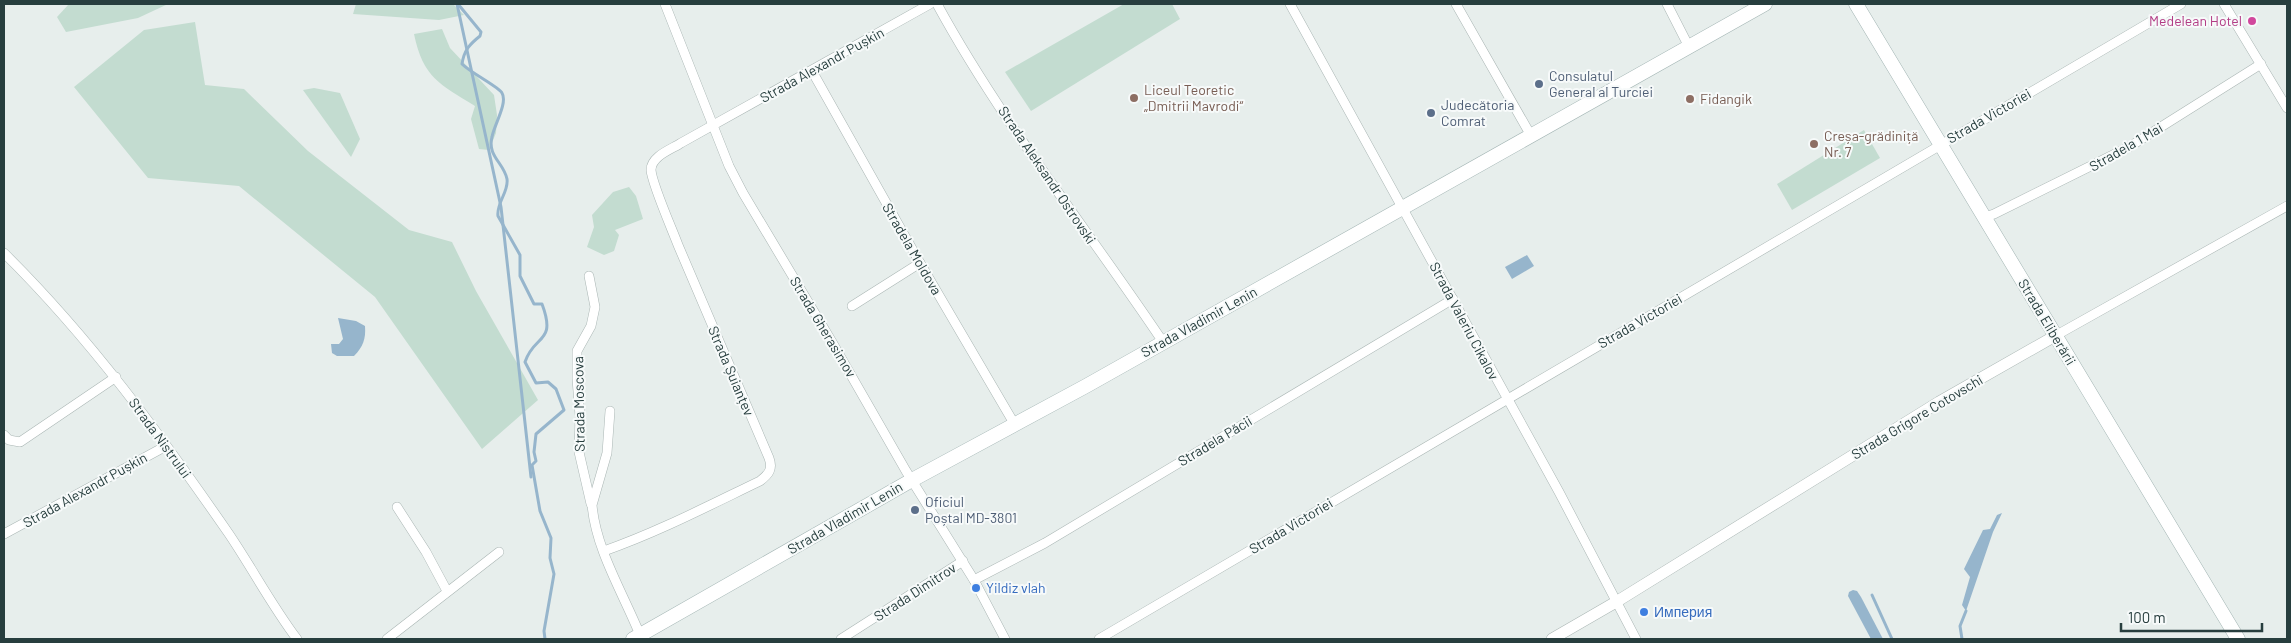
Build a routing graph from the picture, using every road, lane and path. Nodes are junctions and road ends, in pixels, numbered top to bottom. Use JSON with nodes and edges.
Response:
{"nodes":[{"id":1,"x":665,"y":4,"type":"edge"},
{"id":2,"x":930,"y":4,"type":"edge"},
{"id":3,"x":937,"y":4,"type":"edge"},
{"id":4,"x":1290,"y":4,"type":"edge"},
{"id":5,"x":1456,"y":4,"type":"edge"},
{"id":6,"x":1667,"y":4,"type":"edge"},
{"id":7,"x":1764,"y":4,"type":"edge"},
{"id":8,"x":1856,"y":4,"type":"edge"},
{"id":9,"x":2181,"y":4,"type":"edge"},
{"id":10,"x":2224,"y":4,"type":"edge"},
{"id":11,"x":1689,"y":47,"type":"junction"},
{"id":12,"x":2261,"y":64,"type":"junction"},
{"id":13,"x":812,"y":71,"type":"junction"},
{"id":14,"x":2287,"y":108,"type":"edge"},
{"id":15,"x":713,"y":126,"type":"junction"},
{"id":16,"x":1530,"y":134,"type":"junction"},
{"id":17,"x":1942,"y":144,"type":"junction"},
{"id":18,"x":2287,"y":206,"type":"edge"},
{"id":19,"x":1402,"y":209,"type":"junction"},
{"id":20,"x":1985,"y":217,"type":"junction"},
{"id":21,"x":4,"y":253,"type":"edge"},
{"id":22,"x":920,"y":263,"type":"junction"},
{"id":23,"x":589,"y":276,"type":"dead end"},
{"id":24,"x":1453,"y":299,"type":"junction"},
{"id":25,"x":852,"y":306,"type":"dead end"},
{"id":26,"x":2055,"y":336,"type":"junction"},
{"id":27,"x":1163,"y":342,"type":"junction"},
{"id":28,"x":116,"y":377,"type":"junction"},
{"id":29,"x":1507,"y":399,"type":"junction"},
{"id":30,"x":610,"y":411,"type":"dead end"},
{"id":31,"x":1015,"y":425,"type":"junction"},
{"id":32,"x":4,"y":435,"type":"edge"},
{"id":33,"x":166,"y":446,"type":"junction"},
{"id":34,"x":912,"y":480,"type":"junction"},
{"id":35,"x":592,"y":505,"type":"junction"},
{"id":36,"x":397,"y":507,"type":"dead end"},
{"id":37,"x":4,"y":534,"type":"edge"},
{"id":38,"x":499,"y":552,"type":"dead end"},
{"id":39,"x":604,"y":552,"type":"junction"},
{"id":40,"x":963,"y":560,"type":"junction"},
{"id":41,"x":974,"y":580,"type":"junction"},
{"id":42,"x":448,"y":591,"type":"junction"},
{"id":43,"x":1616,"y":602,"type":"junction"},
{"id":44,"x":639,"y":638,"type":"edge"},
{"id":45,"x":297,"y":639,"type":"edge"},
{"id":46,"x":387,"y":639,"type":"edge"},
{"id":47,"x":841,"y":639,"type":"edge"},
{"id":48,"x":1005,"y":639,"type":"edge"},
{"id":49,"x":1099,"y":639,"type":"edge"},
{"id":50,"x":1552,"y":639,"type":"edge"},
{"id":51,"x":1636,"y":639,"type":"edge"},
{"id":52,"x":2238,"y":639,"type":"edge"}],
"edges":[{"from":1,"to":15,"type":"street","name":"Strada Gherasimov"},
{"from":2,"to":13,"type":"street","name":"Strada Alexandr Pușkin"},
{"from":3,"to":27,"type":"street","name":"Strada Aleksandr Ostrovski"},
{"from":4,"to":19,"type":"street","name":"Strada Valeriu Cikalov"},
{"from":5,"to":16,"type":"street"},
{"from":6,"to":11,"type":"street"},
{"from":7,"to":11,"type":"main road","name":"Strada Vladimir Lenin"},
{"from":8,"to":17,"type":"main road","name":"Strada Eliberării"},
{"from":9,"to":17,"type":"street","name":"Strada Victoriei"},
{"from":10,"to":12,"type":"street"},
{"from":11,"to":16,"type":"main road","name":"Strada Vladimir Lenin"},
{"from":12,"to":14,"type":"street"},
{"from":12,"to":20,"type":"street","name":"Stradela 1 Mai"},
{"from":13,"to":15,"type":"street","name":"Strada Alexandr Pușkin"},
{"from":13,"to":22,"type":"street","name":"Stradela Moldova"},
{"from":15,"to":34,"type":"street","name":"Strada Gherasimov"},
{"from":15,"to":39,"type":"street","name":"Strada Șuianțev"},
{"from":16,"to":19,"type":"main road","name":"Strada Vladimir Lenin"},
{"from":17,"to":20,"type":"main road","name":"Strada Eliberării"},
{"from":17,"to":29,"type":"street","name":"Strada Victoriei"},
{"from":18,"to":26,"type":"street","name":"Strada Grigore Cotovschi"},
{"from":19,"to":24,"type":"street","name":"Strada Valeriu Cikalov"},
{"from":19,"to":27,"type":"main road","name":"Strada Vladimir Lenin"},
{"from":20,"to":26,"type":"main road","name":"Strada Eliberării"},
{"from":21,"to":28,"type":"street","name":"Strada Nistrului"},
{"from":22,"to":25,"type":"street"},
{"from":22,"to":31,"type":"street","name":"Stradela Moldova"},
{"from":23,"to":35,"type":"street","name":"Strada Moscova"},
{"from":24,"to":29,"type":"street","name":"Strada Valeriu Cikalov"},
{"from":24,"to":41,"type":"street","name":"Stradela Păcii"},
{"from":26,"to":43,"type":"street","name":"Strada Grigore Cotovschi"},
{"from":26,"to":52,"type":"main road","name":"Strada Eliberării"},
{"from":27,"to":31,"type":"main road","name":"Strada Vladimir Lenin"},
{"from":28,"to":32,"type":"street"},
{"from":28,"to":33,"type":"street","name":"Strada Nistrului"},
{"from":29,"to":43,"type":"street","name":"Strada Valeriu Cikalov"},
{"from":29,"to":49,"type":"street","name":"Strada Victoriei"},
{"from":30,"to":35,"type":"street","name":"Strada Moscova"},
{"from":31,"to":34,"type":"main road","name":"Strada Vladimir Lenin"},
{"from":33,"to":37,"type":"street","name":"Strada Alexandr Pușkin"},
{"from":33,"to":45,"type":"street","name":"Strada Nistrului"},
{"from":34,"to":40,"type":"street","name":"Strada Gherasimov"},
{"from":34,"to":44,"type":"main road","name":"Strada Vladimir Lenin"},
{"from":35,"to":39,"type":"street","name":"Strada Moscova"},
{"from":36,"to":42,"type":"street"},
{"from":38,"to":42,"type":"street"},
{"from":39,"to":44,"type":"street","name":"Strada Moscova"},
{"from":40,"to":41,"type":"street","name":"Strada Gherasimov"},
{"from":40,"to":47,"type":"street","name":"Strada Dimitrov"},
{"from":41,"to":48,"type":"street","name":"Strada Gherasimov"},
{"from":42,"to":46,"type":"street"},
{"from":43,"to":50,"type":"street","name":"Strada Grigore Cotovschi"},
{"from":43,"to":51,"type":"street","name":"Strada Valeriu Cikalov"}]}
